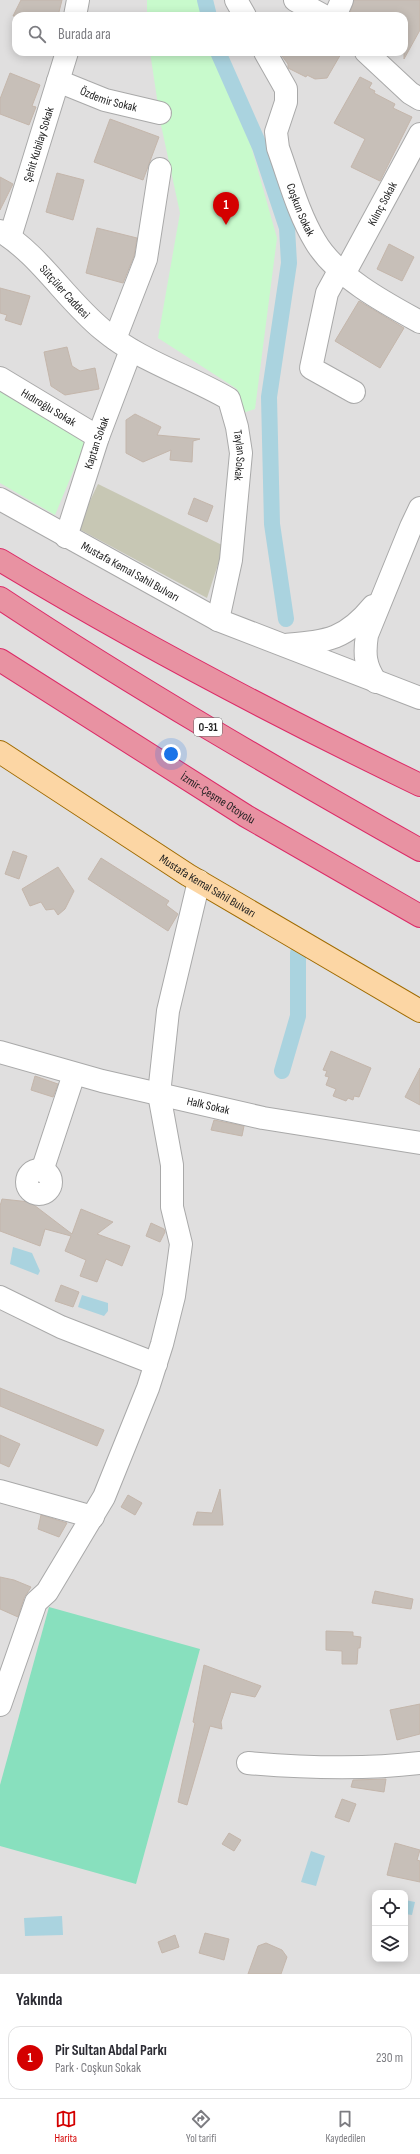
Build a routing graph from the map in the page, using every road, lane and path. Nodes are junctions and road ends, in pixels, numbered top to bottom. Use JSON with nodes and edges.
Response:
{"nodes":[{"id":1,"x":78,"y":0,"type":"edge"},
{"id":2,"x":236,"y":0,"type":"edge"},
{"id":3,"x":295,"y":0,"type":"edge"},
{"id":4,"x":342,"y":0,"type":"edge"},
{"id":5,"x":76,"y":12,"type":"edge"},
{"id":6,"x":243,"y":12,"type":"edge"},
{"id":7,"x":317,"y":12,"type":"edge"},
{"id":8,"x":337,"y":12,"type":"edge"},
{"id":9,"x":66,"y":56,"type":"edge"},
{"id":10,"x":267,"y":56,"type":"edge"},
{"id":11,"x":370,"y":56,"type":"edge"},
{"id":12,"x":58,"y":81,"type":"junction"},
{"id":13,"x":420,"y":99,"type":"edge"},
{"id":14,"x":160,"y":113,"type":"dead end"},
{"id":15,"x":420,"y":134,"type":"edge"},
{"id":16,"x":160,"y":169,"type":"dead end"},
{"id":17,"x":5,"y":234,"type":"edge"},
{"id":18,"x":342,"y":273,"type":"junction"},
{"id":19,"x":420,"y":322,"type":"edge"},
{"id":20,"x":123,"y":345,"type":"junction"},
{"id":21,"x":0,"y":378,"type":"edge"},
{"id":22,"x":354,"y":392,"type":"dead end"},
{"id":23,"x":98,"y":437,"type":"junction"},
{"id":24,"x":0,"y":499,"type":"edge"},
{"id":25,"x":420,"y":508,"type":"edge"},
{"id":26,"x":66,"y":537,"type":"junction"},
{"id":27,"x":0,"y":560,"type":"edge"},
{"id":28,"x":382,"y":596,"type":"junction"},
{"id":29,"x":0,"y":598,"type":"edge"},
{"id":30,"x":218,"y":620,"type":"junction"},
{"id":31,"x":344,"y":634,"type":"junction"},
{"id":32,"x":367,"y":635,"type":"junction"},
{"id":33,"x":282,"y":645,"type":"junction"},
{"id":34,"x":0,"y":660,"type":"edge"},
{"id":35,"x":332,"y":665,"type":"junction"},
{"id":36,"x":376,"y":682,"type":"junction"},
{"id":37,"x":420,"y":698,"type":"edge"},
{"id":38,"x":0,"y":752,"type":"edge"},
{"id":39,"x":420,"y":785,"type":"edge"},
{"id":40,"x":420,"y":850,"type":"edge"},
{"id":41,"x":199,"y":881,"type":"junction"},
{"id":42,"x":420,"y":916,"type":"edge"},
{"id":43,"x":419,"y":1009,"type":"edge"},
{"id":44,"x":0,"y":1052,"type":"edge"},
{"id":45,"x":74,"y":1074,"type":"junction"},
{"id":46,"x":159,"y":1094,"type":"junction"},
{"id":47,"x":420,"y":1143,"type":"edge"},
{"id":48,"x":42,"y":1170,"type":"dead end"},
{"id":49,"x":0,"y":1297,"type":"edge"},
{"id":50,"x":156,"y":1364,"type":"junction"},
{"id":51,"x":0,"y":1491,"type":"edge"},
{"id":52,"x":93,"y":1517,"type":"junction"},
{"id":53,"x":0,"y":1705,"type":"edge"},
{"id":54,"x":248,"y":1763,"type":"dead end"},
{"id":55,"x":420,"y":1763,"type":"edge"}],
"edges":[{"from":1,"to":5,"type":"street"},
{"from":2,"to":6,"type":"street"},
{"from":3,"to":7,"type":"street"},
{"from":4,"to":8,"type":"street"},
{"from":9,"to":12,"type":"street","name":"Şehit Kubilay Sokak"},
{"from":10,"to":18,"type":"street","name":"Coşkun Sokak"},
{"from":11,"to":13,"type":"street"},
{"from":12,"to":14,"type":"street","name":"Özdemir Sokak"},
{"from":12,"to":17,"type":"street","name":"Şehit Kubilay Sokak"},
{"from":15,"to":18,"type":"street","name":"Kılınç Sokak"},
{"from":16,"to":20,"type":"street","name":"Kaptan Sokak"},
{"from":17,"to":20,"type":"street","name":"Sütçüler Caddesi"},
{"from":18,"to":19,"type":"street","name":"Coşkun Sokak"},
{"from":18,"to":22,"type":"street","name":"Kılınç Sokak"},
{"from":20,"to":23,"type":"street","name":"Kaptan Sokak"},
{"from":20,"to":30,"type":"street","name":"Taylan Sokak"},
{"from":21,"to":23,"type":"street","name":"Hıdıroğlu Sokak"},
{"from":23,"to":26,"type":"street","name":"Kaptan Sokak"},
{"from":24,"to":26,"type":"street","name":"Mustafa Kemal Sahil Bulvarı"},
{"from":25,"to":28,"type":"street"},
{"from":26,"to":30,"type":"street","name":"Mustafa Kemal Sahil Bulvarı"},
{"from":27,"to":39,"type":"highway"},
{"from":28,"to":31,"type":"street"},
{"from":28,"to":32,"type":"street"},
{"from":29,"to":40,"type":"highway","number":"O-31"},
{"from":30,"to":33,"type":"street","name":"Mustafa Kemal Sahil Bulvarı"},
{"from":31,"to":33,"type":"street"},
{"from":31,"to":35,"type":"street"},
{"from":32,"to":35,"type":"street"},
{"from":32,"to":36,"type":"street"},
{"from":33,"to":35,"type":"street","name":"Mustafa Kemal Sahil Bulvarı"},
{"from":34,"to":42,"type":"highway","name":"İzmir-Çeşme Otoyolu"},
{"from":35,"to":36,"type":"street","name":"Mustafa Kemal Sahil Bulvarı"},
{"from":36,"to":37,"type":"street","name":"Mustafa Kemal Sahil Bulvarı"},
{"from":38,"to":41,"type":"main road","name":"Mustafa Kemal Sahil Bulvarı"},
{"from":41,"to":43,"type":"main road","name":"Mustafa Kemal Sahil Bulvarı"},
{"from":41,"to":46,"type":"street"},
{"from":44,"to":45,"type":"street","name":"Halk Sokak"},
{"from":45,"to":46,"type":"street","name":"Halk Sokak"},
{"from":45,"to":48,"type":"street"},
{"from":46,"to":47,"type":"street","name":"Halk Sokak"},
{"from":46,"to":50,"type":"street"},
{"from":49,"to":50,"type":"street"},
{"from":50,"to":52,"type":"street"},
{"from":51,"to":52,"type":"street"},
{"from":52,"to":53,"type":"street"},
{"from":54,"to":55,"type":"street"}]}
